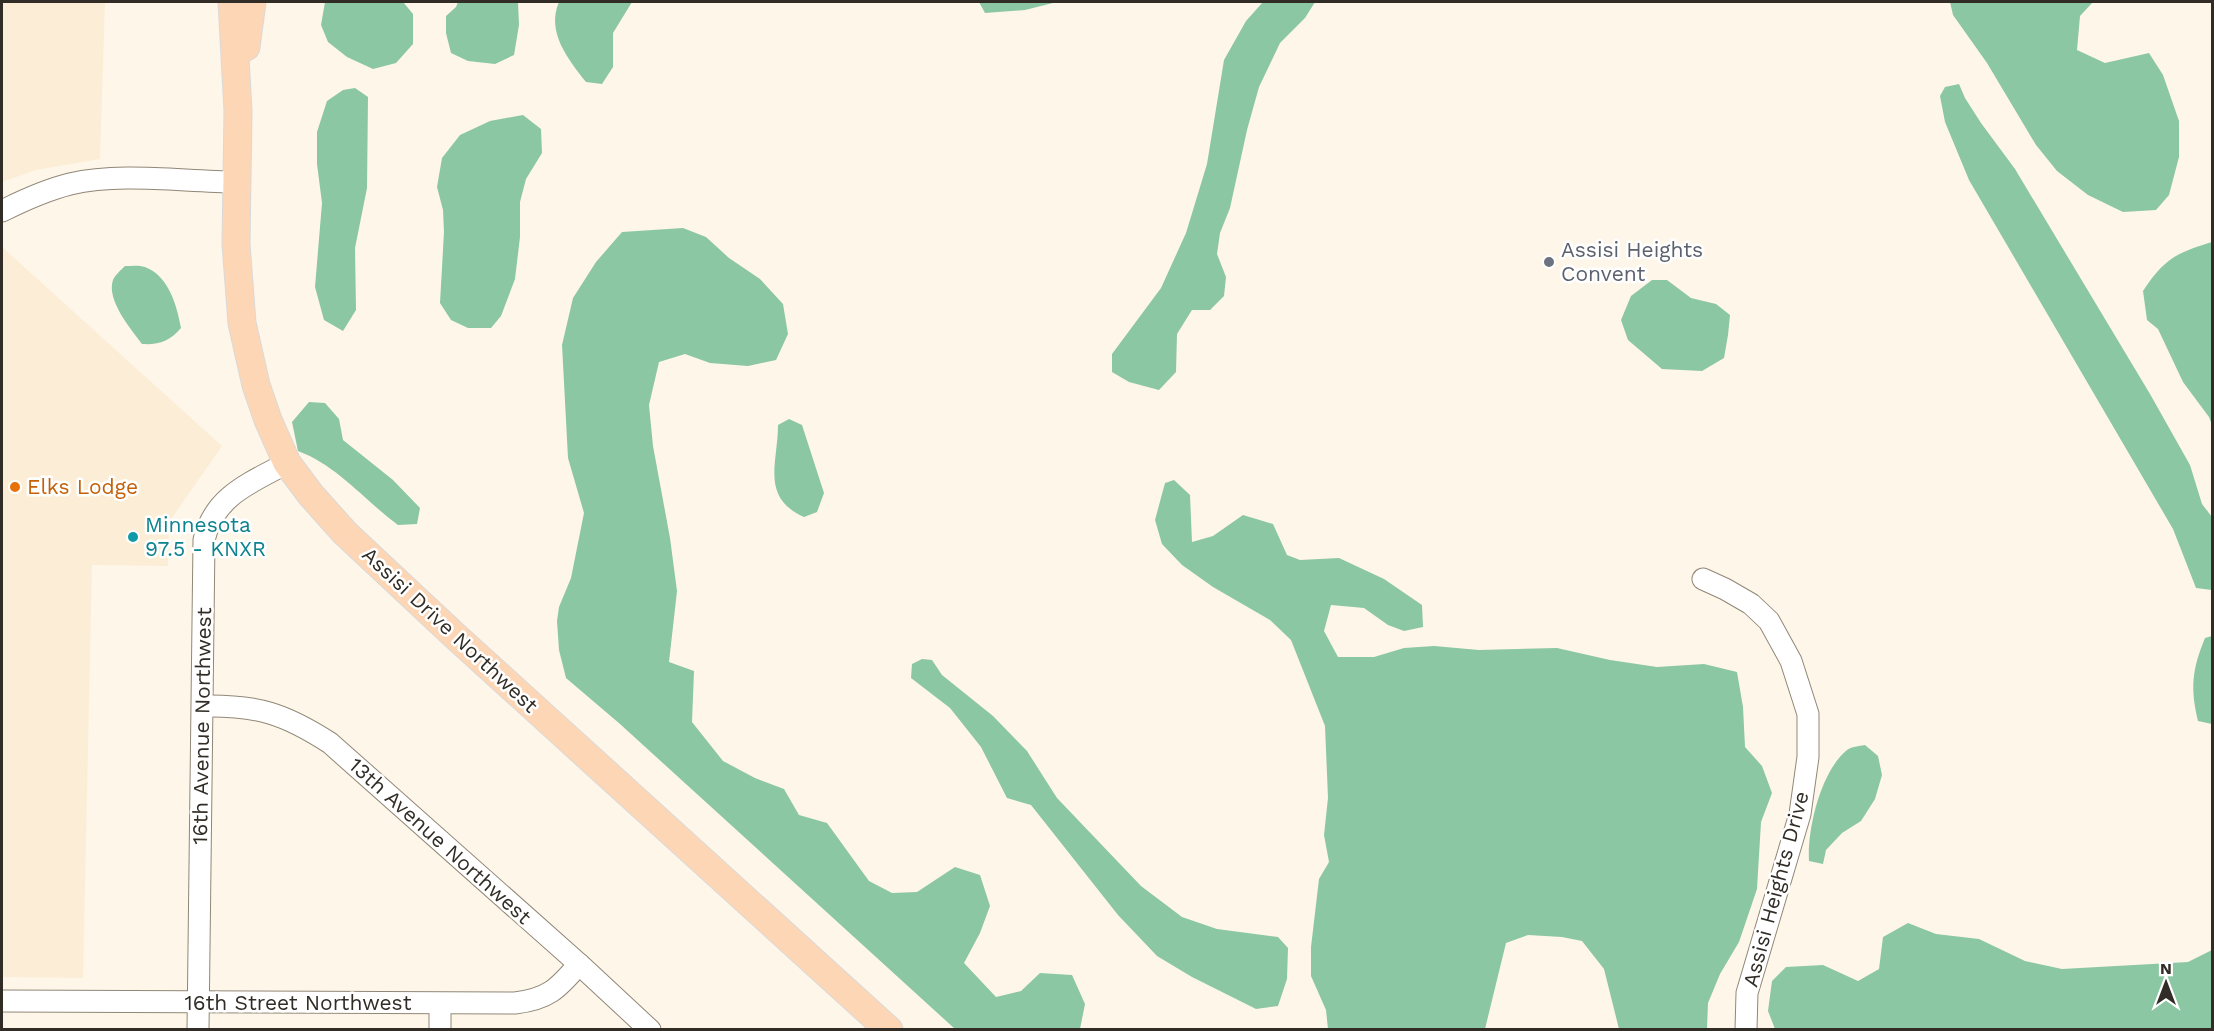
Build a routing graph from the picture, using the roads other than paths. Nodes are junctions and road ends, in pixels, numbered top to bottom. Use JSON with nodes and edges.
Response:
{"nodes":[{"id":1,"x":232,"y":2,"type":"edge"},
{"id":2,"x":252,"y":2,"type":"edge"},
{"id":3,"x":238,"y":111,"type":"junction"},
{"id":4,"x":237,"y":182,"type":"junction"},
{"id":5,"x":2,"y":211,"type":"edge"},
{"id":6,"x":287,"y":463,"type":"junction"},
{"id":7,"x":1703,"y":579,"type":"dead end"},
{"id":8,"x":203,"y":706,"type":"junction"},
{"id":9,"x":579,"y":964,"type":"junction"},
{"id":10,"x":2,"y":1001,"type":"edge"},
{"id":11,"x":198,"y":1002,"type":"junction"},
{"id":12,"x":440,"y":1004,"type":"junction"},
{"id":13,"x":198,"y":1029,"type":"edge"},
{"id":14,"x":440,"y":1029,"type":"edge"},
{"id":15,"x":650,"y":1029,"type":"edge"},
{"id":16,"x":889,"y":1029,"type":"edge"},
{"id":17,"x":1746,"y":1029,"type":"edge"}],
"edges":[{"from":1,"to":3,"type":"main road","name":"Assisi Drive Northwest"},
{"from":2,"to":3,"type":"main road","name":"Assisi Drive Northwest"},
{"from":3,"to":4,"type":"main road","name":"Assisi Drive Northwest"},
{"from":4,"to":5,"type":"street"},
{"from":4,"to":6,"type":"main road","name":"Assisi Drive Northwest"},
{"from":6,"to":8,"type":"street","name":"16th Avenue Northwest"},
{"from":6,"to":16,"type":"main road","name":"Assisi Drive Northwest"},
{"from":7,"to":17,"type":"street","name":"Assisi Heights Drive"},
{"from":8,"to":9,"type":"street","name":"13th Avenue Northwest"},
{"from":8,"to":11,"type":"street","name":"16th Avenue Northwest"},
{"from":9,"to":12,"type":"street","name":"16th Street Northwest"},
{"from":9,"to":15,"type":"street","name":"13th Avenue Northwest"},
{"from":10,"to":11,"type":"street","name":"16th Street Northwest"},
{"from":11,"to":12,"type":"street","name":"16th Street Northwest"},
{"from":11,"to":13,"type":"street","name":"16th Avenue Northwest"},
{"from":12,"to":14,"type":"street"}]}
